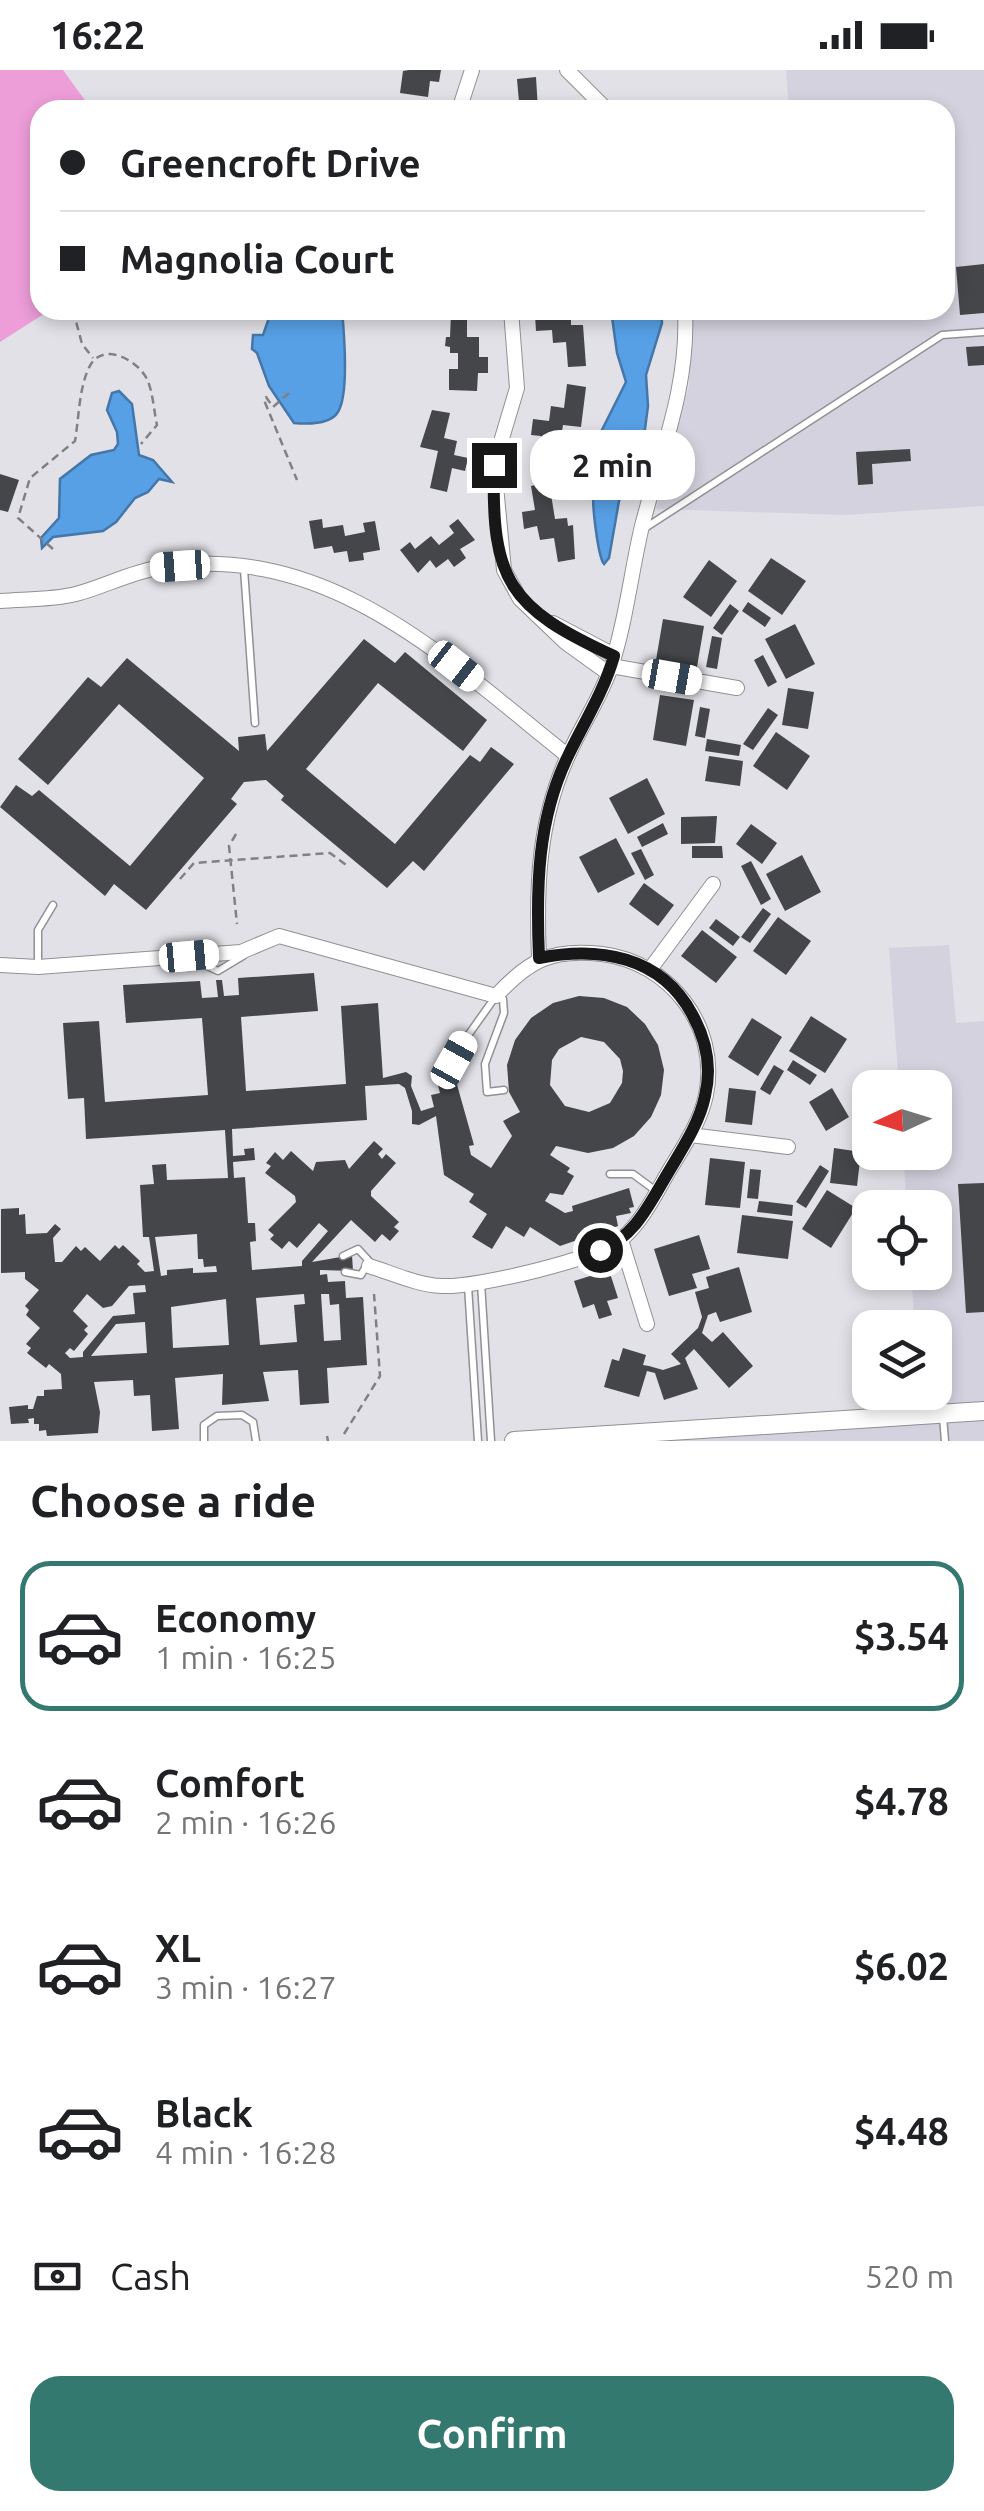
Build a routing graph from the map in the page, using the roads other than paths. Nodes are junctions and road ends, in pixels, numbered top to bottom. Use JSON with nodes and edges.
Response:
{"nodes":[{"id":1,"x":472,"y":70,"type":"edge"},
{"id":2,"x":567,"y":70,"type":"edge"},
{"id":3,"x":462,"y":100,"type":"edge"},
{"id":4,"x":597,"y":100,"type":"edge"},
{"id":5,"x":512,"y":320,"type":"edge"},
{"id":6,"x":685,"y":320,"type":"edge"},
{"id":7,"x":984,"y":332,"type":"edge"},
{"id":8,"x":641,"y":531,"type":"junction"},
{"id":9,"x":244,"y":568,"type":"junction"},
{"id":10,"x":0,"y":601,"type":"edge"},
{"id":11,"x":611,"y":665,"type":"junction"},
{"id":12,"x":737,"y":688,"type":"dead end"},
{"id":13,"x":255,"y":723,"type":"dead end"},
{"id":14,"x":568,"y":756,"type":"junction"},
{"id":15,"x":712,"y":884,"type":"dead end"},
{"id":16,"x":53,"y":905,"type":"dead end"},
{"id":17,"x":539,"y":958,"type":"junction"},
{"id":18,"x":0,"y":965,"type":"edge"},
{"id":19,"x":38,"y":967,"type":"junction"},
{"id":20,"x":651,"y":968,"type":"junction"},
{"id":21,"x":496,"y":996,"type":"junction"},
{"id":22,"x":451,"y":1071,"type":"dead end"},
{"id":23,"x":504,"y":1090,"type":"dead end"},
{"id":24,"x":690,"y":1135,"type":"junction"},
{"id":25,"x":788,"y":1146,"type":"dead end"},
{"id":26,"x":610,"y":1174,"type":"dead end"},
{"id":27,"x":657,"y":1192,"type":"junction"},
{"id":28,"x":622,"y":1240,"type":"junction"},
{"id":29,"x":343,"y":1256,"type":"dead end"},
{"id":30,"x":369,"y":1266,"type":"junction"},
{"id":31,"x":345,"y":1272,"type":"dead end"},
{"id":32,"x":474,"y":1284,"type":"junction"},
{"id":33,"x":646,"y":1324,"type":"dead end"},
{"id":34,"x":984,"y":1411,"type":"edge"},
{"id":35,"x":942,"y":1414,"type":"junction"},
{"id":36,"x":204,"y":1441,"type":"edge"},
{"id":37,"x":256,"y":1441,"type":"edge"},
{"id":38,"x":478,"y":1441,"type":"edge"},
{"id":39,"x":491,"y":1441,"type":"edge"},
{"id":40,"x":514,"y":1441,"type":"edge"},
{"id":41,"x":945,"y":1441,"type":"edge"}],
"edges":[{"from":1,"to":3,"type":"street"},
{"from":2,"to":4,"type":"street"},
{"from":5,"to":11,"type":"street"},
{"from":6,"to":8,"type":"street"},
{"from":7,"to":8,"type":"lane"},
{"from":8,"to":11,"type":"street"},
{"from":9,"to":10,"type":"street"},
{"from":9,"to":13,"type":"lane"},
{"from":9,"to":14,"type":"street"},
{"from":11,"to":12,"type":"street"},
{"from":11,"to":14,"type":"street"},
{"from":14,"to":17,"type":"street"},
{"from":15,"to":20,"type":"street"},
{"from":16,"to":19,"type":"lane"},
{"from":17,"to":20,"type":"street"},
{"from":17,"to":21,"type":"street"},
{"from":18,"to":19,"type":"street"},
{"from":19,"to":21,"type":"street"},
{"from":20,"to":24,"type":"street"},
{"from":21,"to":22,"type":"lane"},
{"from":21,"to":23,"type":"lane"},
{"from":24,"to":25,"type":"street"},
{"from":24,"to":27,"type":"street"},
{"from":26,"to":27,"type":"lane"},
{"from":27,"to":28,"type":"street"},
{"from":28,"to":32,"type":"street"},
{"from":28,"to":33,"type":"street"},
{"from":29,"to":30,"type":"lane"},
{"from":30,"to":31,"type":"lane"},
{"from":30,"to":32,"type":"street"},
{"from":32,"to":38,"type":"lane"},
{"from":32,"to":39,"type":"lane"},
{"from":34,"to":35,"type":"street"},
{"from":35,"to":40,"type":"street"},
{"from":35,"to":41,"type":"lane"},
{"from":36,"to":37,"type":"lane"}]}
